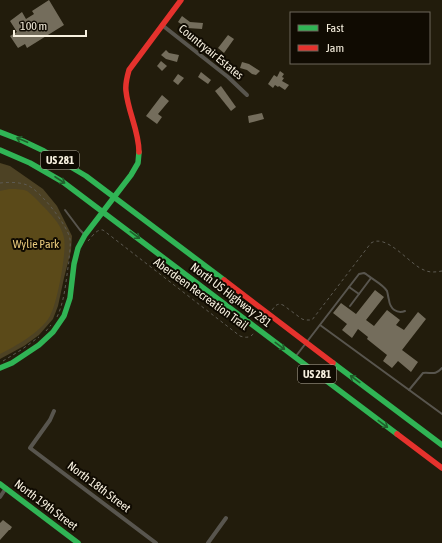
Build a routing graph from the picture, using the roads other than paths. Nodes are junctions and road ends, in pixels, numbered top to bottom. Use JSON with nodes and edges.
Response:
{"nodes":[{"id":1,"x":181,"y":0,"type":"edge"},
{"id":2,"x":162,"y":25,"type":"junction"},
{"id":3,"x":246,"y":95,"type":"dead end"},
{"id":4,"x":0,"y":132,"type":"edge"},
{"id":5,"x":0,"y":150,"type":"edge"},
{"id":6,"x":114,"y":198,"type":"junction"},
{"id":7,"x":65,"y":210,"type":"dead end"},
{"id":8,"x":103,"y":212,"type":"junction"},
{"id":9,"x":85,"y":235,"type":"junction"},
{"id":10,"x":371,"y":278,"type":"junction"},
{"id":11,"x":349,"y":287,"type":"junction"},
{"id":12,"x":359,"y":294,"type":"junction"},
{"id":13,"x":350,"y":306,"type":"dead end"},
{"id":14,"x":405,"y":311,"type":"dead end"},
{"id":15,"x":320,"y":325,"type":"junction"},
{"id":16,"x":306,"y":343,"type":"junction"},
{"id":17,"x":295,"y":357,"type":"junction"},
{"id":18,"x":0,"y":368,"type":"edge"},
{"id":19,"x":442,"y":368,"type":"edge"},
{"id":20,"x":410,"y":390,"type":"junction"},
{"id":21,"x":54,"y":411,"type":"dead end"},
{"id":22,"x":442,"y":414,"type":"edge"},
{"id":23,"x":442,"y":445,"type":"edge"},
{"id":24,"x":442,"y":468,"type":"edge"},
{"id":25,"x":0,"y":484,"type":"edge"},
{"id":26,"x":6,"y":488,"type":"junction"},
{"id":27,"x":0,"y":497,"type":"edge"},
{"id":28,"x":226,"y":518,"type":"dead end"},
{"id":29,"x":78,"y":543,"type":"edge"},
{"id":30,"x":156,"y":543,"type":"edge"},
{"id":31,"x":208,"y":543,"type":"edge"}],
"edges":[{"from":1,"to":2,"type":"main road"},
{"from":2,"to":3,"type":"street","name":"Countryair Estates"},
{"from":2,"to":6,"type":"main road"},
{"from":6,"to":4,"type":"main road","name":"North US Highway 281","number":"US 281","one_way":true},
{"from":5,"to":8,"type":"main road","name":"North US Highway 281","number":"US 281","one_way":true},
{"from":6,"to":8,"type":"main road"},
{"from":6,"to":16,"type":"main road","name":"North US Highway 281","number":"US 281"},
{"from":7,"to":9,"type":"lane"},
{"from":8,"to":9,"type":"main road"},
{"from":8,"to":17,"type":"main road","name":"North US Highway 281","number":"US 281","one_way":true},
{"from":9,"to":18,"type":"main road"},
{"from":10,"to":11,"type":"lane"},
{"from":10,"to":12,"type":"lane"},
{"from":10,"to":14,"type":"lane"},
{"from":11,"to":12,"type":"lane"},
{"from":11,"to":15,"type":"lane"},
{"from":12,"to":13,"type":"lane"},
{"from":15,"to":16,"type":"lane"},
{"from":15,"to":20,"type":"lane"},
{"from":16,"to":17,"type":"lane"},
{"from":23,"to":16,"type":"main road","name":"North US Highway 281","number":"US 281","one_way":true},
{"from":17,"to":24,"type":"main road","name":"North US Highway 281","number":"US 281","one_way":true},
{"from":19,"to":20,"type":"lane"},
{"from":20,"to":22,"type":"lane"},
{"from":21,"to":30,"type":"street","name":"North 18th Street"},
{"from":25,"to":26,"type":"main road","name":"North 19th Street"},
{"from":26,"to":27,"type":"street"},
{"from":26,"to":29,"type":"main road","name":"North 19th Street"},
{"from":28,"to":31,"type":"street"}]}
